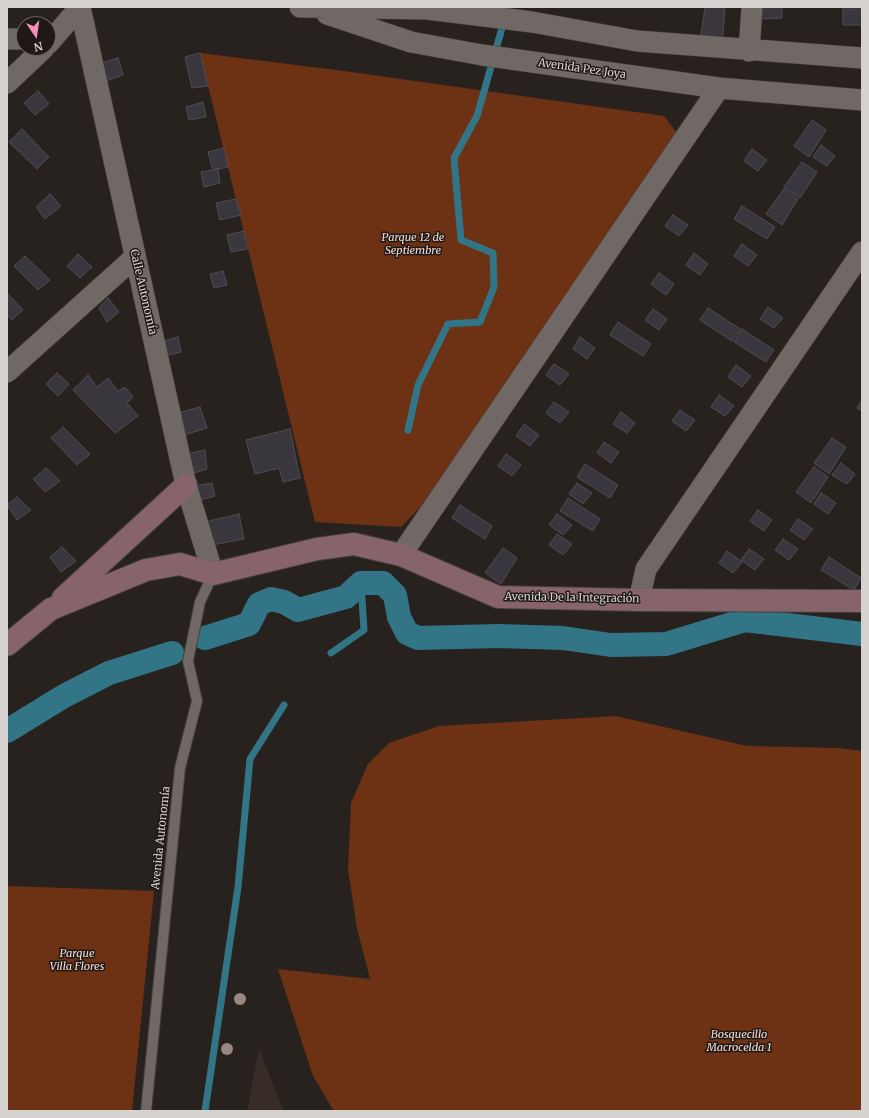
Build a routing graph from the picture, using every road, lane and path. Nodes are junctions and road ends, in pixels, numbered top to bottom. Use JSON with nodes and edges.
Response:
{"nodes":[{"id":1,"x":80,"y":7,"type":"edge"},
{"id":2,"x":83,"y":7,"type":"edge"},
{"id":3,"x":300,"y":7,"type":"edge"},
{"id":4,"x":752,"y":7,"type":"edge"},
{"id":5,"x":308,"y":8,"type":"edge"},
{"id":6,"x":427,"y":8,"type":"edge"},
{"id":7,"x":56,"y":34,"type":"edge"},
{"id":8,"x":749,"y":51,"type":"junction"},
{"id":9,"x":35,"y":56,"type":"edge"},
{"id":10,"x":862,"y":58,"type":"edge"},
{"id":11,"x":7,"y":83,"type":"edge"},
{"id":12,"x":719,"y":88,"type":"junction"},
{"id":13,"x":862,"y":100,"type":"edge"},
{"id":14,"x":862,"y":252,"type":"edge"},
{"id":15,"x":135,"y":257,"type":"junction"},
{"id":16,"x":7,"y":372,"type":"edge"},
{"id":17,"x":186,"y":485,"type":"junction"},
{"id":18,"x":401,"y":555,"type":"junction"},
{"id":19,"x":213,"y":574,"type":"junction"},
{"id":20,"x":640,"y":600,"type":"junction"},
{"id":21,"x":862,"y":601,"type":"edge"},
{"id":22,"x":51,"y":609,"type":"junction"},
{"id":23,"x":7,"y":645,"type":"edge"},
{"id":24,"x":146,"y":1111,"type":"edge"}],
"edges":[{"from":1,"to":2,"type":"street"},
{"from":1,"to":7,"type":"street"},
{"from":1,"to":15,"type":"street","name":"Calle Autonomía"},
{"from":3,"to":5,"type":"street","name":"Avenida Pez Joya"},
{"from":4,"to":8,"type":"street"},
{"from":5,"to":6,"type":"street","name":"Avenida Pez Joya"},
{"from":5,"to":12,"type":"street","name":"Avenida Pez Joya"},
{"from":6,"to":8,"type":"street","name":"Avenida Pez Joya"},
{"from":8,"to":10,"type":"street","name":"Avenida Pez Joya"},
{"from":9,"to":11,"type":"street"},
{"from":12,"to":13,"type":"street","name":"Avenida Pez Joya"},
{"from":12,"to":18,"type":"street"},
{"from":14,"to":20,"type":"street"},
{"from":15,"to":16,"type":"street"},
{"from":15,"to":17,"type":"street","name":"Calle Autonomía"},
{"from":17,"to":19,"type":"street","name":"Calle Autonomía"},
{"from":17,"to":22,"type":"street"},
{"from":18,"to":19,"type":"street","name":"Avenida De la Integración"},
{"from":18,"to":20,"type":"street","name":"Avenida De la Integración"},
{"from":19,"to":22,"type":"street"},
{"from":19,"to":24,"type":"lane","name":"Avenida Autonomía"},
{"from":20,"to":21,"type":"street","name":"Avenida De la Integración"},
{"from":22,"to":23,"type":"street"}]}
